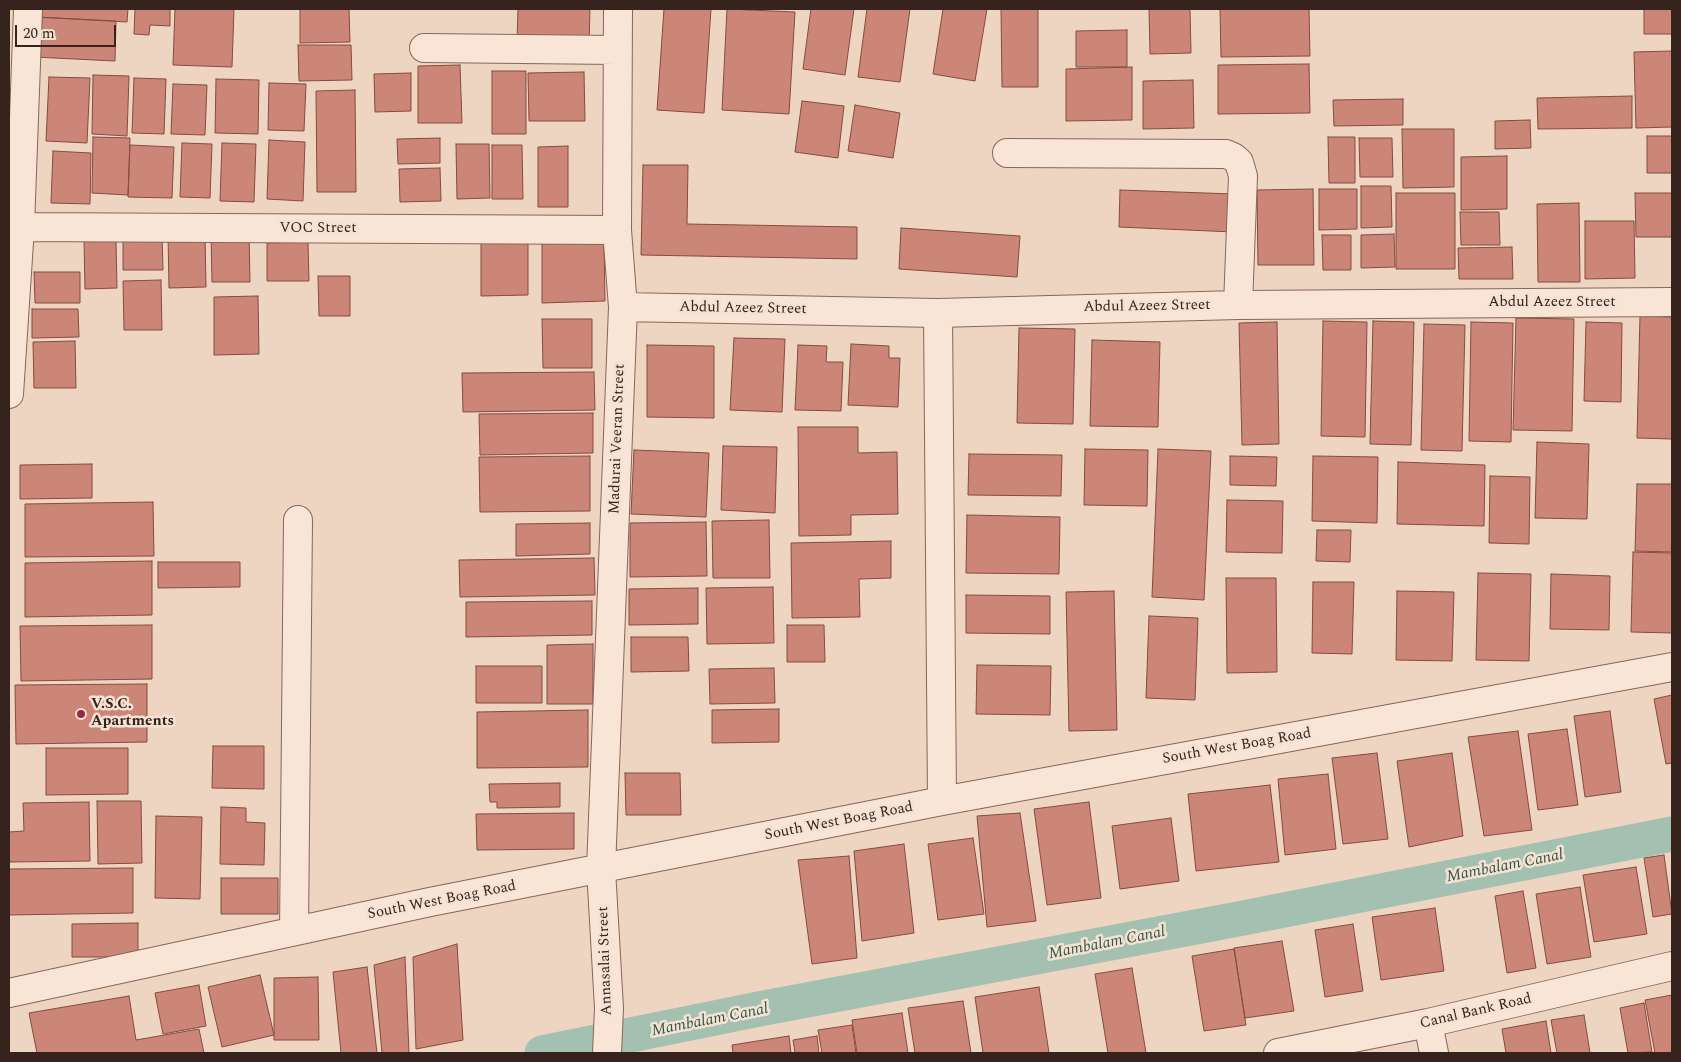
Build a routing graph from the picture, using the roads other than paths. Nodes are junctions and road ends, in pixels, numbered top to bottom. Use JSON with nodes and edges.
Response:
{"nodes":[{"id":1,"x":28,"y":9,"type":"edge"},
{"id":2,"x":618,"y":9,"type":"edge"},
{"id":3,"x":424,"y":48,"type":"dead end"},
{"id":4,"x":617,"y":50,"type":"junction"},
{"id":5,"x":1007,"y":153,"type":"dead end"},
{"id":6,"x":20,"y":227,"type":"junction"},
{"id":7,"x":617,"y":230,"type":"junction"},
{"id":8,"x":1672,"y":302,"type":"edge"},
{"id":9,"x":1238,"y":305,"type":"junction"},
{"id":10,"x":623,"y":307,"type":"junction"},
{"id":11,"x":938,"y":313,"type":"junction"},
{"id":12,"x":9,"y":380,"type":"edge"},
{"id":13,"x":298,"y":520,"type":"dead end"},
{"id":14,"x":1672,"y":668,"type":"edge"},
{"id":15,"x":942,"y":801,"type":"junction"},
{"id":16,"x":601,"y":869,"type":"junction"},
{"id":17,"x":294,"y":931,"type":"junction"},
{"id":18,"x":1672,"y":966,"type":"edge"},
{"id":19,"x":9,"y":993,"type":"edge"},
{"id":20,"x":1428,"y":1023,"type":"junction"},
{"id":21,"x":607,"y":1053,"type":"edge"},
{"id":22,"x":1278,"y":1053,"type":"edge"},
{"id":23,"x":1434,"y":1053,"type":"edge"}],
"edges":[{"from":1,"to":6,"type":"street"},
{"from":2,"to":4,"type":"street","name":"Madurai Veeran Street"},
{"from":3,"to":4,"type":"street"},
{"from":4,"to":7,"type":"street","name":"Madurai Veeran Street"},
{"from":5,"to":9,"type":"street"},
{"from":6,"to":7,"type":"street","name":"VOC Street"},
{"from":6,"to":12,"type":"street"},
{"from":7,"to":10,"type":"street","name":"Madurai Veeran Street"},
{"from":8,"to":9,"type":"street","name":"Abdul Azeez Street"},
{"from":9,"to":11,"type":"street","name":"Abdul Azeez Street"},
{"from":10,"to":11,"type":"street","name":"Abdul Azeez Street"},
{"from":10,"to":16,"type":"street","name":"Madurai Veeran Street"},
{"from":11,"to":15,"type":"street"},
{"from":13,"to":17,"type":"street"},
{"from":14,"to":15,"type":"street","name":"South West Boag Road"},
{"from":15,"to":16,"type":"street","name":"South West Boag Road"},
{"from":16,"to":17,"type":"street","name":"South West Boag Road"},
{"from":16,"to":21,"type":"street","name":"Annasalai Street"},
{"from":17,"to":19,"type":"street","name":"South West Boag Road"},
{"from":18,"to":20,"type":"street","name":"Canal Bank Road"},
{"from":20,"to":22,"type":"street","name":"Canal Bank Road"},
{"from":20,"to":23,"type":"street"}]}
